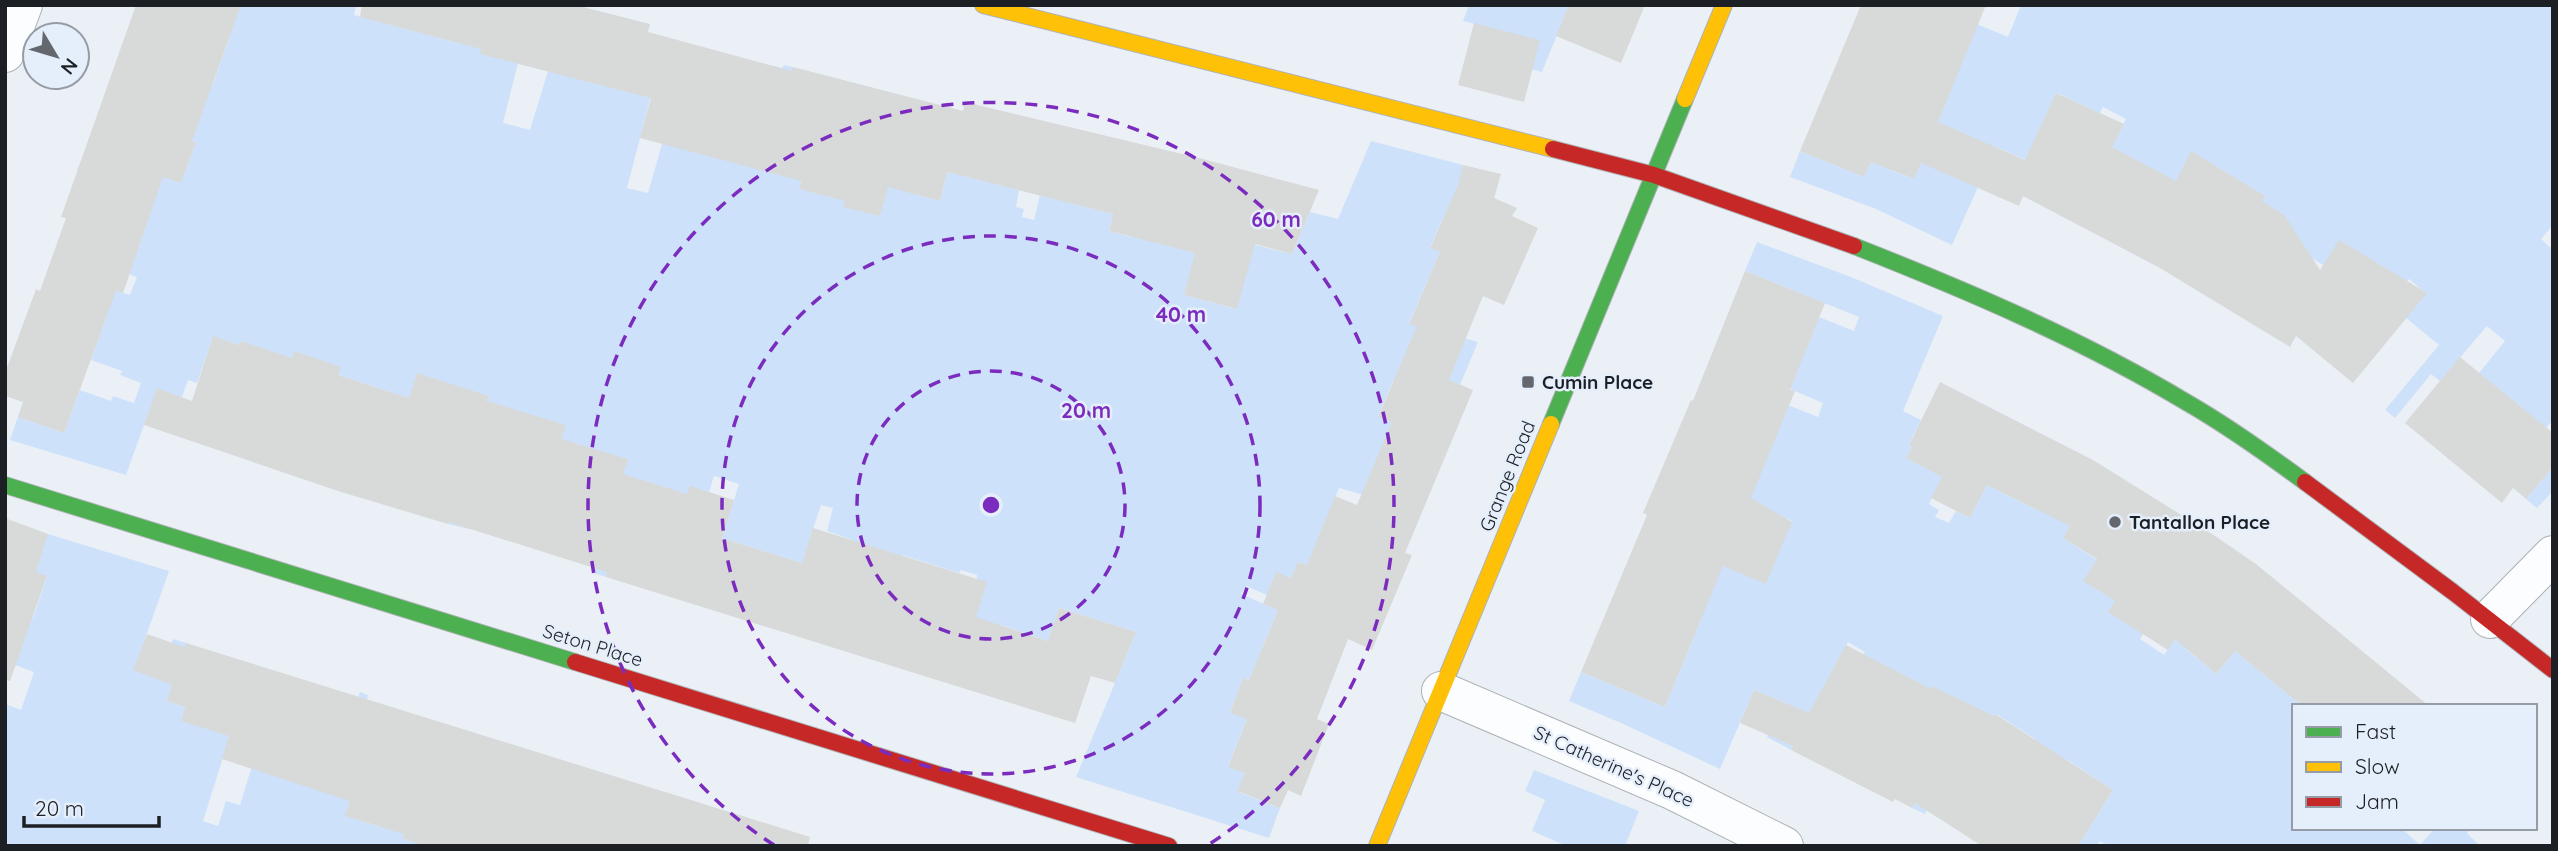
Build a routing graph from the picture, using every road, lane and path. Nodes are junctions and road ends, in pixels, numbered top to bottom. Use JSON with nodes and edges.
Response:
{"nodes":[{"id":1,"x":23,"y":5,"type":"edge"},
{"id":2,"x":983,"y":5,"type":"edge"},
{"id":3,"x":1724,"y":5,"type":"edge"},
{"id":4,"x":5,"y":52,"type":"edge"},
{"id":5,"x":1654,"y":175,"type":"junction"},
{"id":6,"x":5,"y":485,"type":"edge"},
{"id":7,"x":2553,"y":555,"type":"edge"},
{"id":8,"x":2490,"y":619,"type":"junction"},
{"id":9,"x":2553,"y":670,"type":"edge"},
{"id":10,"x":1441,"y":691,"type":"junction"},
{"id":11,"x":1169,"y":846,"type":"edge"},
{"id":12,"x":1377,"y":846,"type":"edge"},
{"id":13,"x":1784,"y":846,"type":"edge"}],
"edges":[{"from":1,"to":4,"type":"street"},
{"from":2,"to":5,"type":"street"},
{"from":3,"to":5,"type":"street","name":"Grange Road"},
{"from":5,"to":8,"type":"street"},
{"from":5,"to":10,"type":"street","name":"Grange Road"},
{"from":6,"to":11,"type":"street","name":"Seton Place"},
{"from":7,"to":8,"type":"street"},
{"from":8,"to":9,"type":"street"},
{"from":10,"to":12,"type":"street","name":"Grange Road"},
{"from":10,"to":13,"type":"street","name":"St Catherine's Place"}]}
